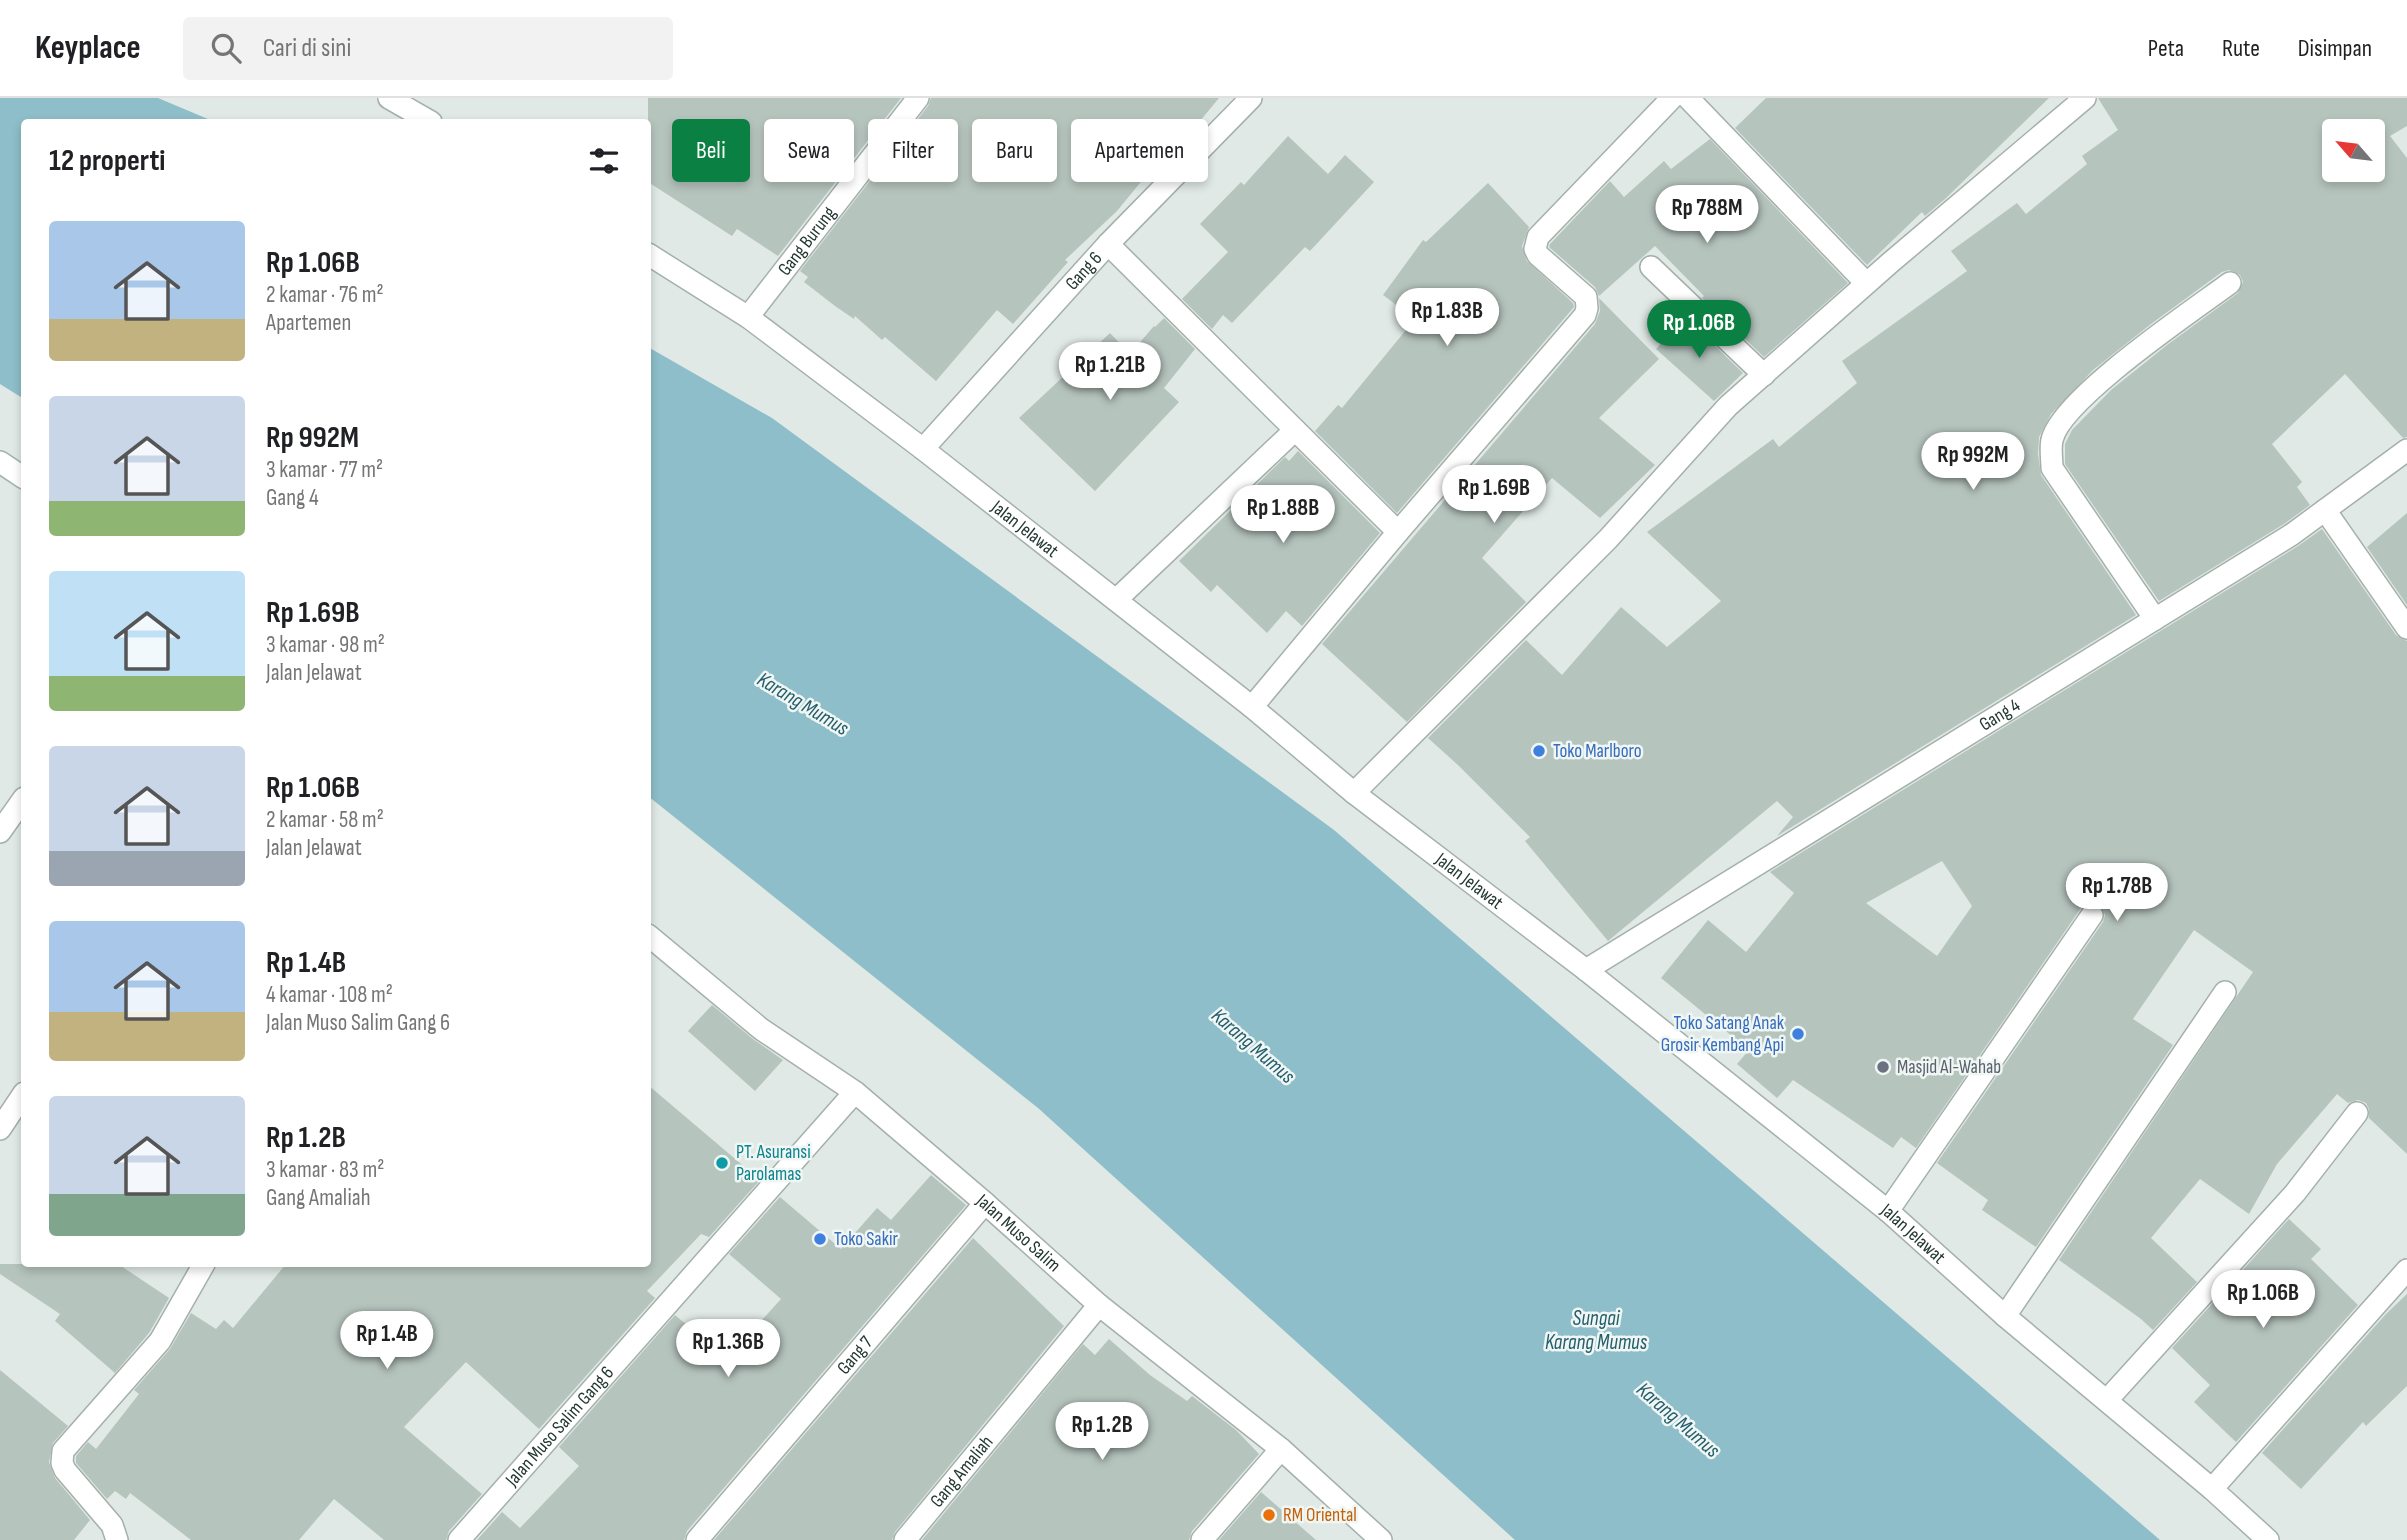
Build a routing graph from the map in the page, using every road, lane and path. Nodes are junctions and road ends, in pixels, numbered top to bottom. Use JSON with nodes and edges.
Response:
{"nodes":[{"id":1,"x":389,"y":98,"type":"edge"},
{"id":2,"x":918,"y":98,"type":"edge"},
{"id":3,"x":1251,"y":98,"type":"edge"},
{"id":4,"x":1672,"y":98,"type":"edge"},
{"id":5,"x":1688,"y":98,"type":"edge"},
{"id":6,"x":2085,"y":98,"type":"edge"},
{"id":7,"x":426,"y":119,"type":"edge"},
{"id":8,"x":1108,"y":243,"type":"junction"},
{"id":9,"x":651,"y":256,"type":"edge"},
{"id":10,"x":1651,"y":267,"type":"dead end"},
{"id":11,"x":2230,"y":283,"type":"dead end"},
{"id":12,"x":1867,"y":284,"type":"junction"},
{"id":13,"x":748,"y":317,"type":"junction"},
{"id":14,"x":1764,"y":374,"type":"junction"},
{"id":15,"x":1295,"y":430,"type":"junction"},
{"id":16,"x":923,"y":449,"type":"junction"},
{"id":17,"x":2407,"y":450,"type":"edge"},
{"id":18,"x":0,"y":462,"type":"edge"},
{"id":19,"x":21,"y":476,"type":"edge"},
{"id":20,"x":2325,"y":510,"type":"junction"},
{"id":21,"x":1398,"y":532,"type":"junction"},
{"id":22,"x":1116,"y":600,"type":"junction"},
{"id":23,"x":2155,"y":619,"type":"junction"},
{"id":24,"x":2407,"y":628,"type":"edge"},
{"id":25,"x":1252,"y":706,"type":"junction"},
{"id":26,"x":1354,"y":793,"type":"junction"},
{"id":27,"x":21,"y":802,"type":"edge"},
{"id":28,"x":0,"y":832,"type":"edge"},
{"id":29,"x":2092,"y":915,"type":"dead end"},
{"id":30,"x":651,"y":937,"type":"edge"},
{"id":31,"x":1586,"y":970,"type":"junction"},
{"id":32,"x":2225,"y":992,"type":"dead end"},
{"id":33,"x":855,"y":1092,"type":"junction"},
{"id":34,"x":21,"y":1098,"type":"edge"},
{"id":35,"x":2357,"y":1113,"type":"dead end"},
{"id":36,"x":0,"y":1129,"type":"edge"},
{"id":37,"x":985,"y":1203,"type":"junction"},
{"id":38,"x":1888,"y":1211,"type":"junction"},
{"id":39,"x":202,"y":1267,"type":"edge"},
{"id":40,"x":2407,"y":1270,"type":"edge"},
{"id":41,"x":1098,"y":1305,"type":"junction"},
{"id":42,"x":2005,"y":1316,"type":"junction"},
{"id":43,"x":2108,"y":1399,"type":"junction"},
{"id":44,"x":1280,"y":1449,"type":"junction"},
{"id":45,"x":2212,"y":1489,"type":"junction"},
{"id":46,"x":117,"y":1540,"type":"edge"},
{"id":47,"x":459,"y":1540,"type":"edge"},
{"id":48,"x":696,"y":1540,"type":"edge"},
{"id":49,"x":905,"y":1540,"type":"edge"},
{"id":50,"x":1202,"y":1540,"type":"edge"},
{"id":51,"x":1381,"y":1540,"type":"edge"},
{"id":52,"x":2268,"y":1540,"type":"edge"}],
"edges":[{"from":1,"to":7,"type":"street"},
{"from":2,"to":13,"type":"street","name":"Gang Burung"},
{"from":3,"to":8,"type":"street","name":"Gang 6"},
{"from":4,"to":21,"type":"street"},
{"from":5,"to":12,"type":"street"},
{"from":6,"to":12,"type":"street"},
{"from":8,"to":15,"type":"street"},
{"from":8,"to":16,"type":"street","name":"Gang 6"},
{"from":9,"to":13,"type":"street","name":"Jalan Jelawat"},
{"from":10,"to":14,"type":"street"},
{"from":11,"to":23,"type":"street"},
{"from":12,"to":14,"type":"street"},
{"from":13,"to":16,"type":"street","name":"Jalan Jelawat"},
{"from":14,"to":26,"type":"street"},
{"from":15,"to":21,"type":"street"},
{"from":15,"to":22,"type":"street"},
{"from":16,"to":22,"type":"street","name":"Jalan Jelawat"},
{"from":17,"to":20,"type":"street","name":"Gang 4"},
{"from":18,"to":19,"type":"street"},
{"from":20,"to":23,"type":"street","name":"Gang 4"},
{"from":20,"to":24,"type":"street"},
{"from":21,"to":25,"type":"street"},
{"from":22,"to":25,"type":"street","name":"Jalan Jelawat"},
{"from":23,"to":31,"type":"street","name":"Gang 4"},
{"from":25,"to":26,"type":"street","name":"Jalan Jelawat"},
{"from":26,"to":31,"type":"street","name":"Jalan Jelawat"},
{"from":27,"to":28,"type":"street"},
{"from":29,"to":38,"type":"street"},
{"from":30,"to":33,"type":"street","name":"Jalan Muso Salim"},
{"from":31,"to":38,"type":"street","name":"Jalan Jelawat"},
{"from":32,"to":42,"type":"street"},
{"from":33,"to":37,"type":"street","name":"Jalan Muso Salim"},
{"from":33,"to":47,"type":"street","name":"Jalan Muso Salim Gang 6"},
{"from":34,"to":36,"type":"street"},
{"from":35,"to":43,"type":"street"},
{"from":37,"to":41,"type":"street","name":"Jalan Muso Salim"},
{"from":37,"to":48,"type":"street","name":"Gang 7"},
{"from":38,"to":42,"type":"street","name":"Jalan Jelawat"},
{"from":39,"to":46,"type":"street"},
{"from":40,"to":45,"type":"street"},
{"from":41,"to":44,"type":"street","name":"Jalan Muso Salim"},
{"from":41,"to":49,"type":"street","name":"Gang Amaliah"},
{"from":42,"to":43,"type":"street","name":"Jalan Jelawat"},
{"from":43,"to":45,"type":"street","name":"Jalan Jelawat"},
{"from":44,"to":50,"type":"street"},
{"from":44,"to":51,"type":"street","name":"Jalan Muso Salim"},
{"from":45,"to":52,"type":"street","name":"Jalan Jelawat"}]}
